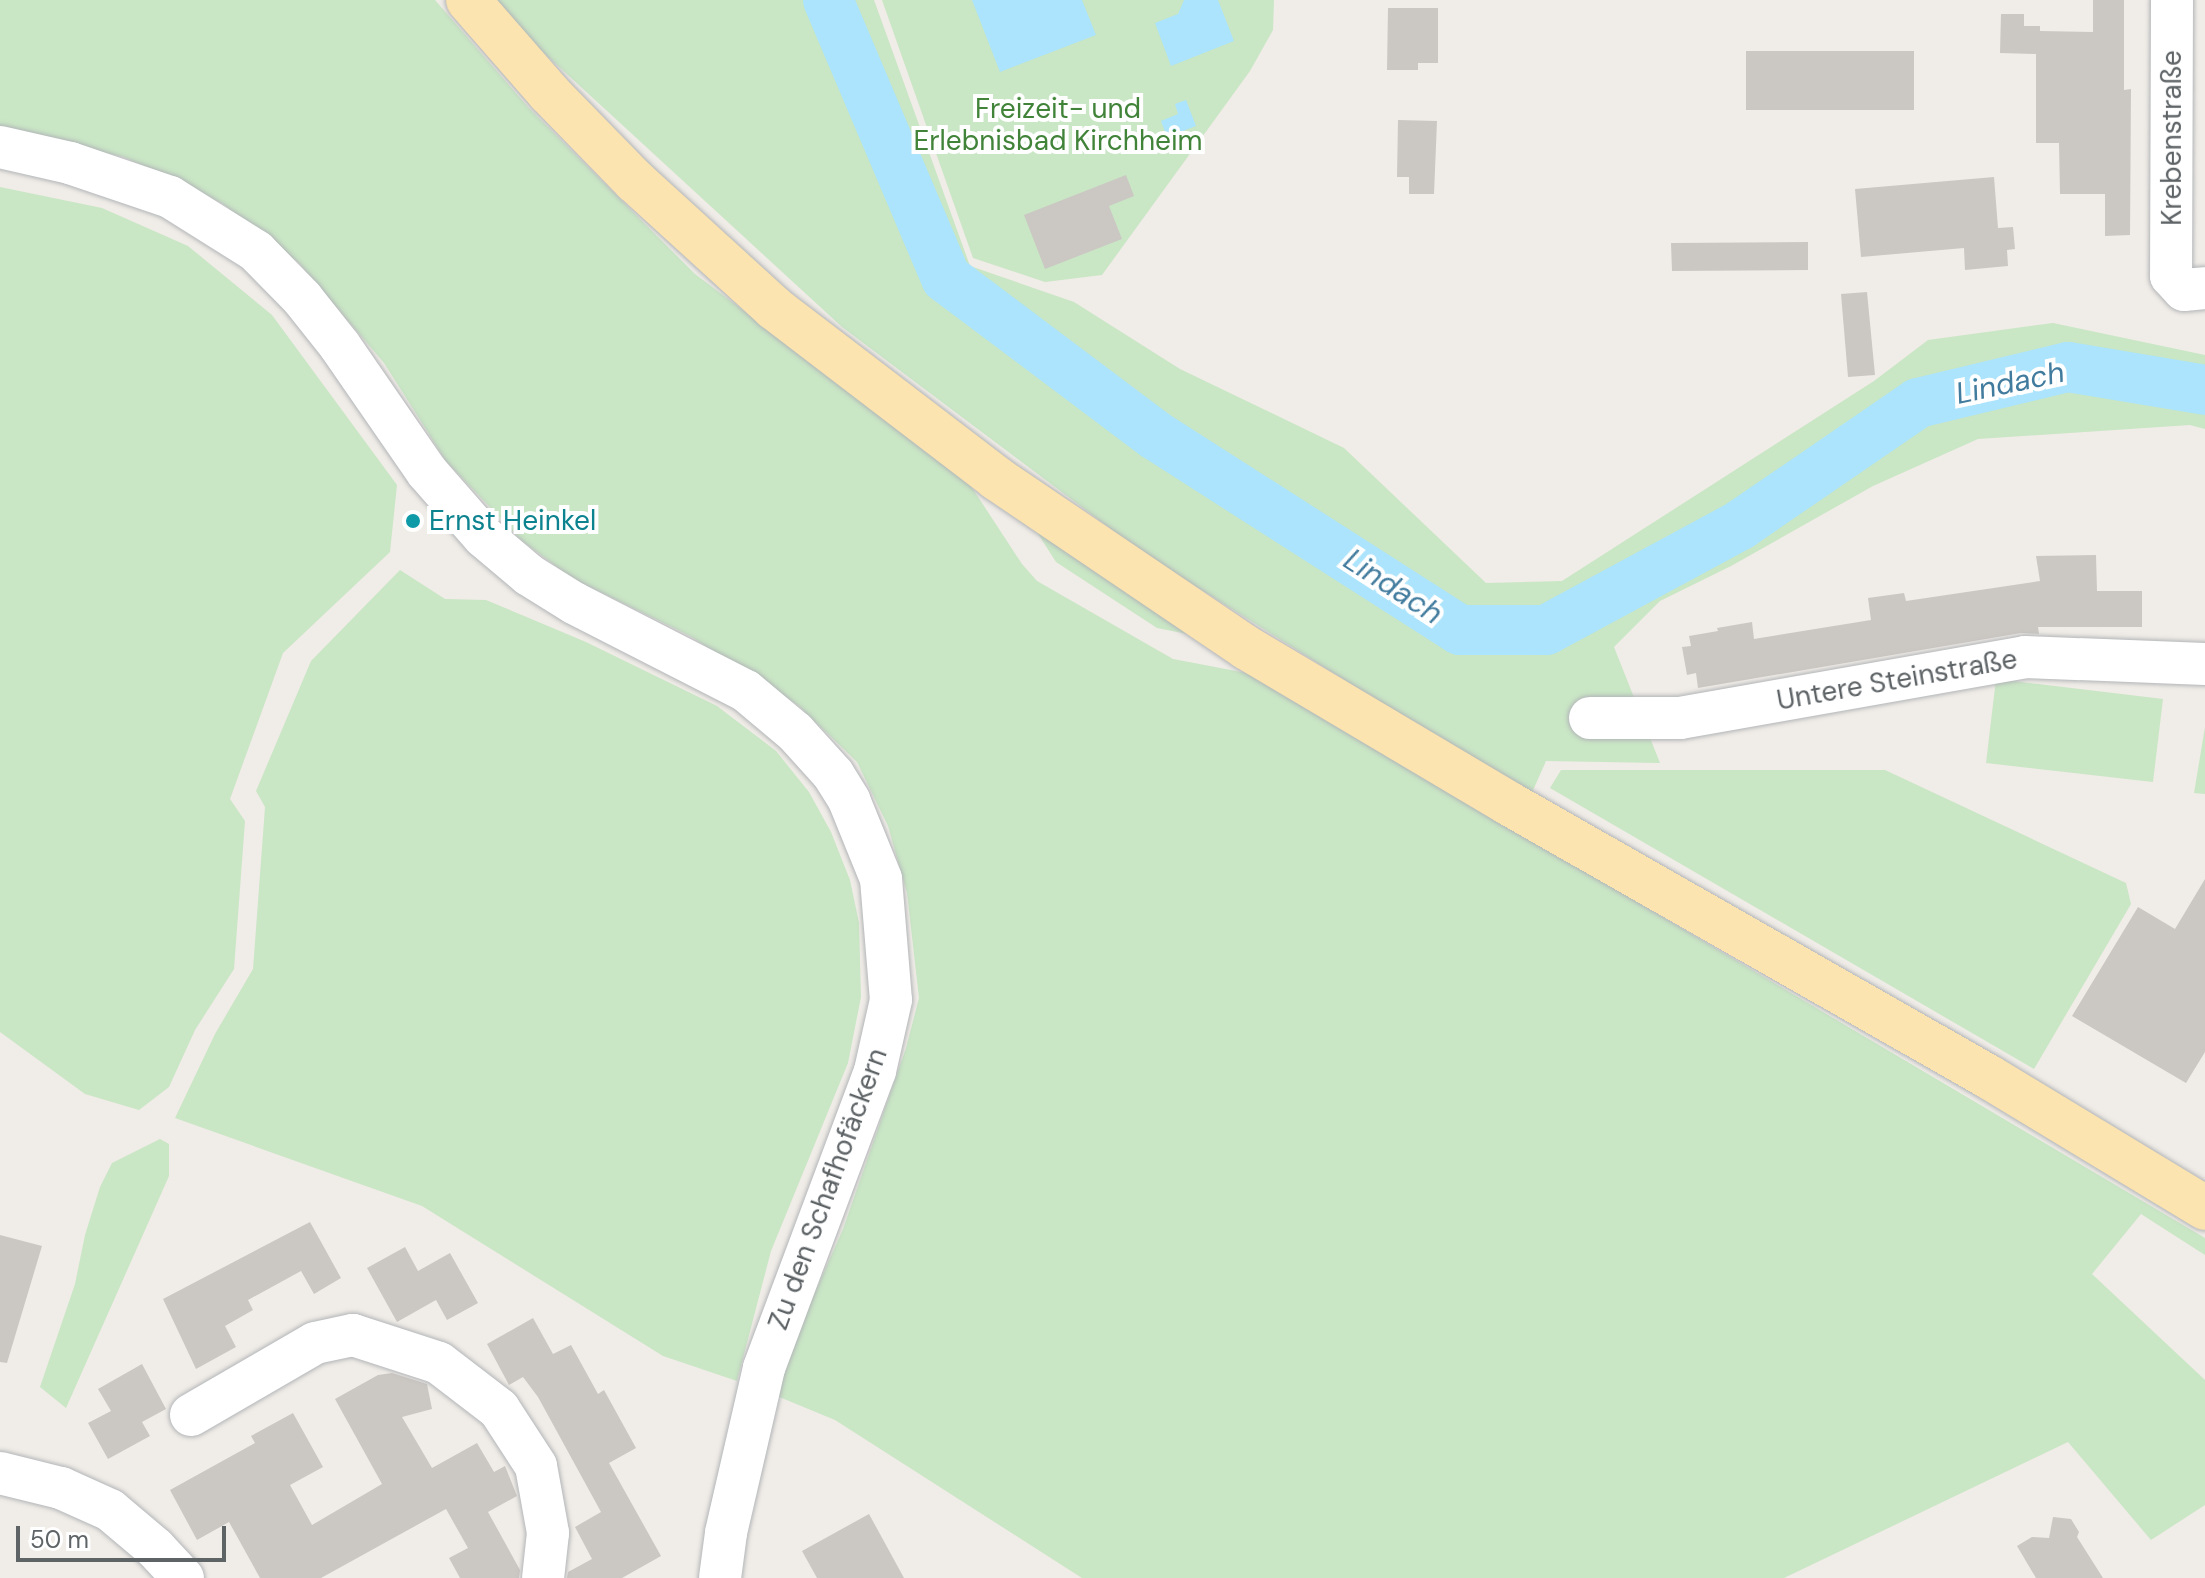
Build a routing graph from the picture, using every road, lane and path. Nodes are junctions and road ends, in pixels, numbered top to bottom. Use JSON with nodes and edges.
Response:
{"nodes":[{"id":1,"x":468,"y":0,"type":"edge"},
{"id":2,"x":2172,"y":0,"type":"edge"},
{"id":3,"x":0,"y":147,"type":"edge"},
{"id":4,"x":2188,"y":282,"type":"edge"},
{"id":5,"x":2205,"y":664,"type":"edge"},
{"id":6,"x":1590,"y":718,"type":"dead end"},
{"id":7,"x":2205,"y":1208,"type":"edge"},
{"id":8,"x":191,"y":1415,"type":"dead end"},
{"id":9,"x":0,"y":1473,"type":"edge"},
{"id":10,"x":183,"y":1578,"type":"edge"},
{"id":11,"x":543,"y":1578,"type":"edge"},
{"id":12,"x":720,"y":1578,"type":"edge"}],
"edges":[{"from":1,"to":7,"type":"main road"},
{"from":2,"to":4,"type":"street","name":"Krebenstraße"},
{"from":3,"to":12,"type":"street","name":"Zu den Schafhofäckern"},
{"from":5,"to":6,"type":"street","name":"Untere Steinstraße"},
{"from":8,"to":11,"type":"street"},
{"from":9,"to":10,"type":"street"}]}
